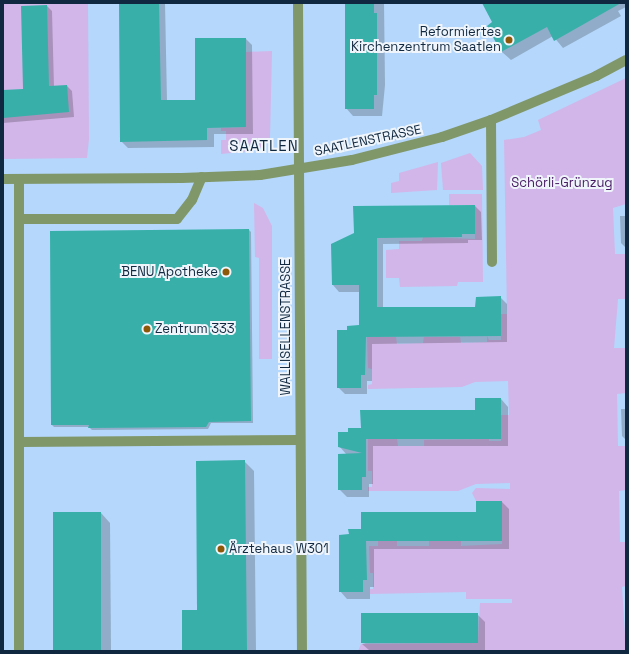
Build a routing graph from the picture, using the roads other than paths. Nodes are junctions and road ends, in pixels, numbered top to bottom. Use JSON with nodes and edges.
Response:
{"nodes":[{"id":1,"x":298,"y":3,"type":"edge"},
{"id":2,"x":626,"y":60,"type":"edge"},
{"id":3,"x":491,"y":120,"type":"junction"},
{"id":4,"x":298,"y":169,"type":"junction"},
{"id":5,"x":202,"y":177,"type":"junction"},
{"id":6,"x":3,"y":179,"type":"edge"},
{"id":7,"x":19,"y":179,"type":"junction"},
{"id":8,"x":19,"y":219,"type":"junction"},
{"id":9,"x":492,"y":262,"type":"dead end"},
{"id":10,"x":300,"y":440,"type":"junction"},
{"id":11,"x":20,"y":442,"type":"junction"},
{"id":12,"x":19,"y":651,"type":"edge"},
{"id":13,"x":302,"y":651,"type":"edge"}],
"edges":[{"from":1,"to":4,"type":"street","name":"WALLISELLENSTRASSE"},
{"from":2,"to":3,"type":"street","name":"SAATLENSTRASSE"},
{"from":3,"to":4,"type":"street","name":"SAATLENSTRASSE"},
{"from":3,"to":9,"type":"street"},
{"from":4,"to":5,"type":"street","name":"SAATLENSTRASSE"},
{"from":4,"to":10,"type":"street","name":"WALLISELLENSTRASSE"},
{"from":5,"to":7,"type":"street","name":"SAATLENSTRASSE"},
{"from":5,"to":8,"type":"street"},
{"from":6,"to":7,"type":"street","name":"SAATLENSTRASSE"},
{"from":7,"to":8,"type":"street"},
{"from":8,"to":11,"type":"street"},
{"from":10,"to":11,"type":"street"},
{"from":10,"to":13,"type":"street","name":"WALLISELLENSTRASSE"},
{"from":11,"to":12,"type":"street"}]}
